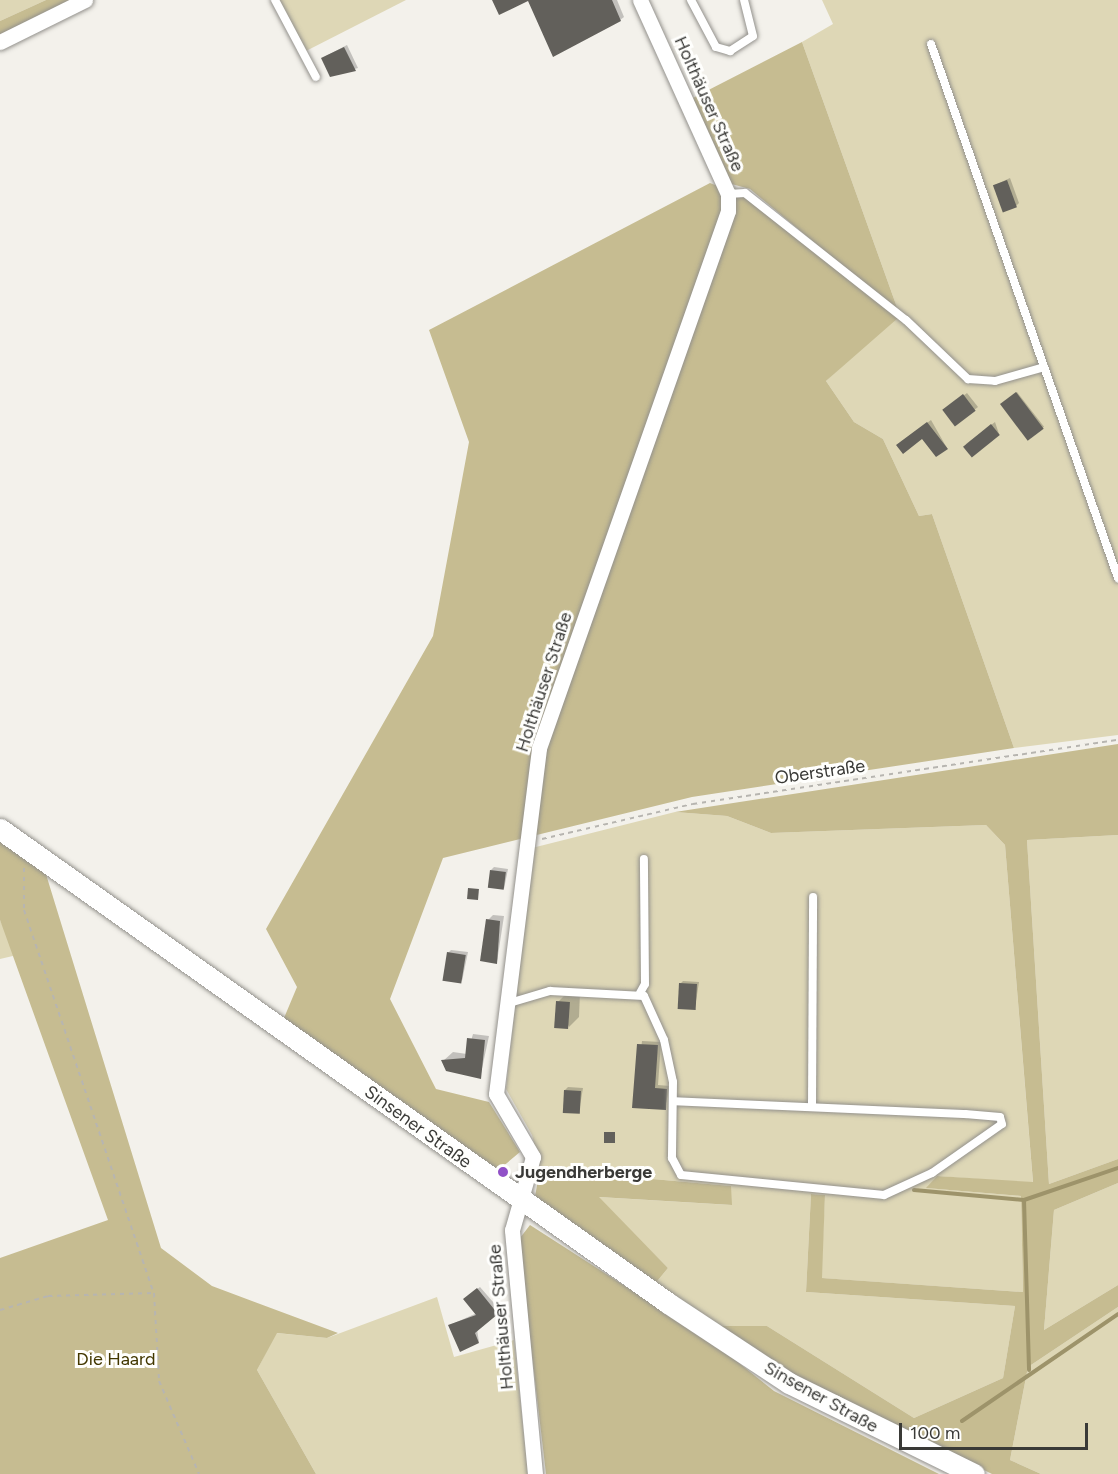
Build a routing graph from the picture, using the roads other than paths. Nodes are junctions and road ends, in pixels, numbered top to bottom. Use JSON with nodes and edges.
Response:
{"nodes":[{"id":1,"x":85,"y":0,"type":"edge"},
{"id":2,"x":274,"y":0,"type":"edge"},
{"id":3,"x":640,"y":0,"type":"edge"},
{"id":4,"x":691,"y":0,"type":"edge"},
{"id":5,"x":744,"y":0,"type":"edge"},
{"id":6,"x":0,"y":42,"type":"edge"},
{"id":7,"x":931,"y":44,"type":"dead end"},
{"id":8,"x":316,"y":77,"type":"dead end"},
{"id":9,"x":728,"y":194,"type":"junction"},
{"id":10,"x":1044,"y":367,"type":"junction"},
{"id":11,"x":1118,"y":578,"type":"edge"},
{"id":12,"x":0,"y":829,"type":"edge"},
{"id":13,"x":644,"y":859,"type":"dead end"},
{"id":14,"x":813,"y":897,"type":"dead end"},
{"id":15,"x":640,"y":993,"type":"junction"},
{"id":16,"x":506,"y":1004,"type":"junction"},
{"id":17,"x":673,"y":1101,"type":"junction"},
{"id":18,"x":812,"y":1106,"type":"junction"},
{"id":19,"x":520,"y":1200,"type":"junction"},
{"id":20,"x":536,"y":1474,"type":"edge"},
{"id":21,"x":974,"y":1474,"type":"edge"}],
"edges":[{"from":1,"to":6,"type":"street"},
{"from":2,"to":8,"type":"lane"},
{"from":3,"to":9,"type":"street","name":"Holthäuser Straße"},
{"from":4,"to":5,"type":"lane"},
{"from":7,"to":10,"type":"lane"},
{"from":9,"to":10,"type":"lane"},
{"from":9,"to":16,"type":"street","name":"Holthäuser Straße"},
{"from":10,"to":11,"type":"lane"},
{"from":12,"to":19,"type":"main road","name":"Sinsener Straße"},
{"from":13,"to":15,"type":"lane"},
{"from":14,"to":18,"type":"lane"},
{"from":15,"to":16,"type":"lane"},
{"from":15,"to":17,"type":"lane"},
{"from":16,"to":19,"type":"street","name":"Holthäuser Straße"},
{"from":17,"to":18,"type":"lane"},
{"from":17,"to":18,"type":"lane"},
{"from":19,"to":20,"type":"street","name":"Holthäuser Straße"},
{"from":19,"to":21,"type":"main road","name":"Sinsener Straße"}]}
